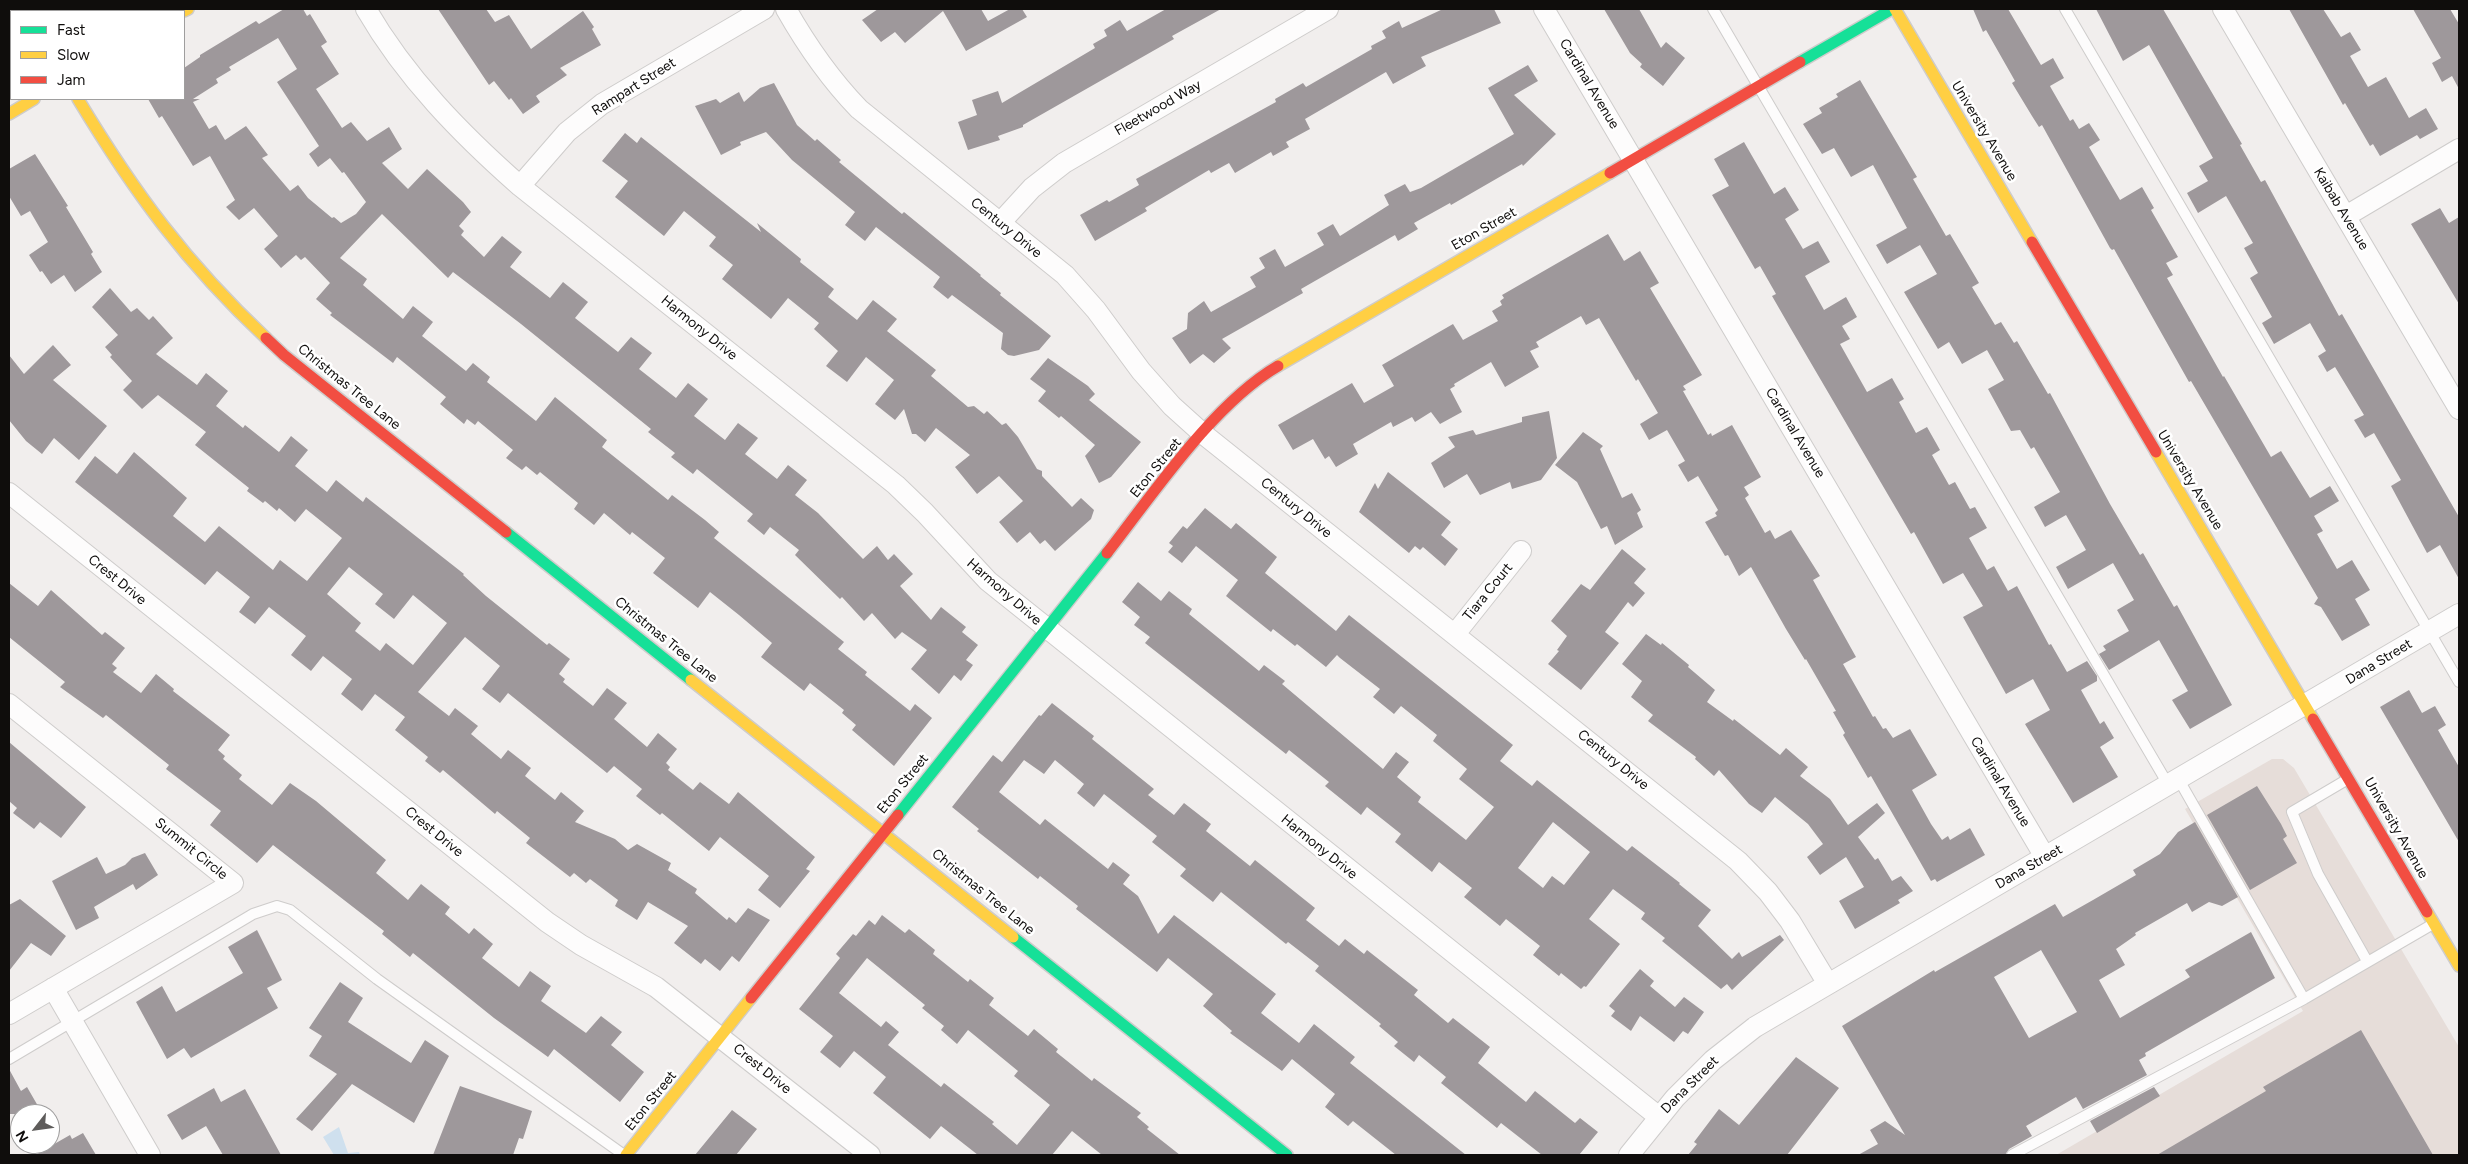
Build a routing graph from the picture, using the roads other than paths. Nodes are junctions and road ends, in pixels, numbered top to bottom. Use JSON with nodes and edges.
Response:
{"nodes":[{"id":1,"x":366,"y":9,"type":"edge"},
{"id":2,"x":764,"y":9,"type":"edge"},
{"id":3,"x":786,"y":9,"type":"edge"},
{"id":4,"x":1328,"y":9,"type":"edge"},
{"id":5,"x":1544,"y":9,"type":"edge"},
{"id":6,"x":1713,"y":9,"type":"edge"},
{"id":7,"x":1893,"y":9,"type":"edge"},
{"id":8,"x":2065,"y":9,"type":"edge"},
{"id":9,"x":2223,"y":9,"type":"edge"},
{"id":10,"x":1759,"y":86,"type":"junction"},
{"id":11,"x":32,"y":100,"type":"edge"},
{"id":12,"x":79,"y":100,"type":"edge"},
{"id":13,"x":9,"y":114,"type":"edge"},
{"id":14,"x":2459,"y":149,"type":"edge"},
{"id":15,"x":1633,"y":159,"type":"junction"},
{"id":16,"x":520,"y":186,"type":"junction"},
{"id":17,"x":2346,"y":216,"type":"junction"},
{"id":18,"x":1000,"y":222,"type":"junction"},
{"id":19,"x":2459,"y":409,"type":"edge"},
{"id":20,"x":1202,"y":433,"type":"junction"},
{"id":21,"x":9,"y":494,"type":"edge"},
{"id":22,"x":1521,"y":551,"type":"dead end"},
{"id":23,"x":2459,"y":614,"type":"edge"},
{"id":24,"x":1046,"y":629,"type":"junction"},
{"id":25,"x":2430,"y":632,"type":"junction"},
{"id":26,"x":1455,"y":634,"type":"junction"},
{"id":27,"x":2459,"y":682,"type":"edge"},
{"id":28,"x":9,"y":704,"type":"edge"},
{"id":29,"x":2306,"y":706,"type":"junction"},
{"id":30,"x":2349,"y":778,"type":"junction"},
{"id":31,"x":2174,"y":783,"type":"junction"},
{"id":32,"x":884,"y":833,"type":"junction"},
{"id":33,"x":2045,"y":858,"type":"junction"},
{"id":34,"x":2434,"y":923,"type":"junction"},
{"id":35,"x":2367,"y":961,"type":"junction"},
{"id":36,"x":2459,"y":966,"type":"edge"},
{"id":37,"x":1828,"y":984,"type":"junction"},
{"id":38,"x":53,"y":988,"type":"junction"},
{"id":39,"x":2304,"y":999,"type":"junction"},
{"id":40,"x":9,"y":1014,"type":"edge"},
{"id":41,"x":72,"y":1021,"type":"junction"},
{"id":42,"x":721,"y":1037,"type":"junction"},
{"id":43,"x":9,"y":1058,"type":"edge"},
{"id":44,"x":1659,"y":1117,"type":"junction"},
{"id":45,"x":150,"y":1155,"type":"edge"},
{"id":46,"x":625,"y":1155,"type":"edge"},
{"id":47,"x":870,"y":1155,"type":"edge"},
{"id":48,"x":1287,"y":1155,"type":"edge"},
{"id":49,"x":1629,"y":1155,"type":"edge"},
{"id":50,"x":2012,"y":1155,"type":"edge"}],
"edges":[{"from":1,"to":16,"type":"street","name":"Harmony Drive"},
{"from":2,"to":16,"type":"street","name":"Rampart Street"},
{"from":3,"to":18,"type":"street","name":"Century Drive"},
{"from":4,"to":18,"type":"street","name":"Fleetwood Way"},
{"from":5,"to":15,"type":"street","name":"Cardinal Avenue"},
{"from":6,"to":10,"type":"lane"},
{"from":7,"to":10,"type":"street","name":"Eton Street"},
{"from":7,"to":29,"type":"street","name":"University Avenue"},
{"from":8,"to":25,"type":"lane"},
{"from":9,"to":17,"type":"street","name":"Kaibab Avenue"},
{"from":10,"to":15,"type":"street","name":"Eton Street"},
{"from":10,"to":31,"type":"lane"},
{"from":11,"to":13,"type":"street"},
{"from":12,"to":32,"type":"street","name":"Christmas Tree Lane"},
{"from":14,"to":17,"type":"street"},
{"from":15,"to":20,"type":"street","name":"Eton Street"},
{"from":15,"to":33,"type":"street","name":"Cardinal Avenue"},
{"from":16,"to":24,"type":"street","name":"Harmony Drive"},
{"from":17,"to":19,"type":"street","name":"Kaibab Avenue"},
{"from":18,"to":20,"type":"street","name":"Century Drive"},
{"from":20,"to":24,"type":"street","name":"Eton Street"},
{"from":20,"to":26,"type":"street","name":"Century Drive"},
{"from":21,"to":42,"type":"street","name":"Crest Drive"},
{"from":22,"to":26,"type":"street","name":"Tiara Court"},
{"from":23,"to":25,"type":"street","name":"Dana Street"},
{"from":24,"to":32,"type":"street","name":"Eton Street"},
{"from":24,"to":44,"type":"street","name":"Harmony Drive"},
{"from":25,"to":27,"type":"lane"},
{"from":25,"to":29,"type":"street","name":"Dana Street"},
{"from":26,"to":37,"type":"street","name":"Century Drive"},
{"from":28,"to":38,"type":"street","name":"Summit Circle"},
{"from":29,"to":30,"type":"street","name":"University Avenue"},
{"from":29,"to":31,"type":"street","name":"Dana Street"},
{"from":30,"to":34,"type":"street","name":"University Avenue"},
{"from":30,"to":35,"type":"lane"},
{"from":31,"to":33,"type":"street","name":"Dana Street"},
{"from":31,"to":39,"type":"lane"},
{"from":32,"to":42,"type":"street","name":"Eton Street"},
{"from":32,"to":48,"type":"street","name":"Christmas Tree Lane"},
{"from":33,"to":37,"type":"street","name":"Dana Street"},
{"from":34,"to":35,"type":"lane"},
{"from":34,"to":36,"type":"street","name":"University Avenue"},
{"from":35,"to":39,"type":"lane"},
{"from":37,"to":44,"type":"street","name":"Dana Street"},
{"from":38,"to":40,"type":"street","name":"Summit Circle"},
{"from":38,"to":41,"type":"street"},
{"from":39,"to":50,"type":"lane"},
{"from":41,"to":43,"type":"lane"},
{"from":41,"to":45,"type":"street"},
{"from":41,"to":46,"type":"lane"},
{"from":42,"to":46,"type":"street","name":"Eton Street"},
{"from":42,"to":47,"type":"street","name":"Crest Drive"},
{"from":44,"to":49,"type":"street","name":"Dana Street"}]}
